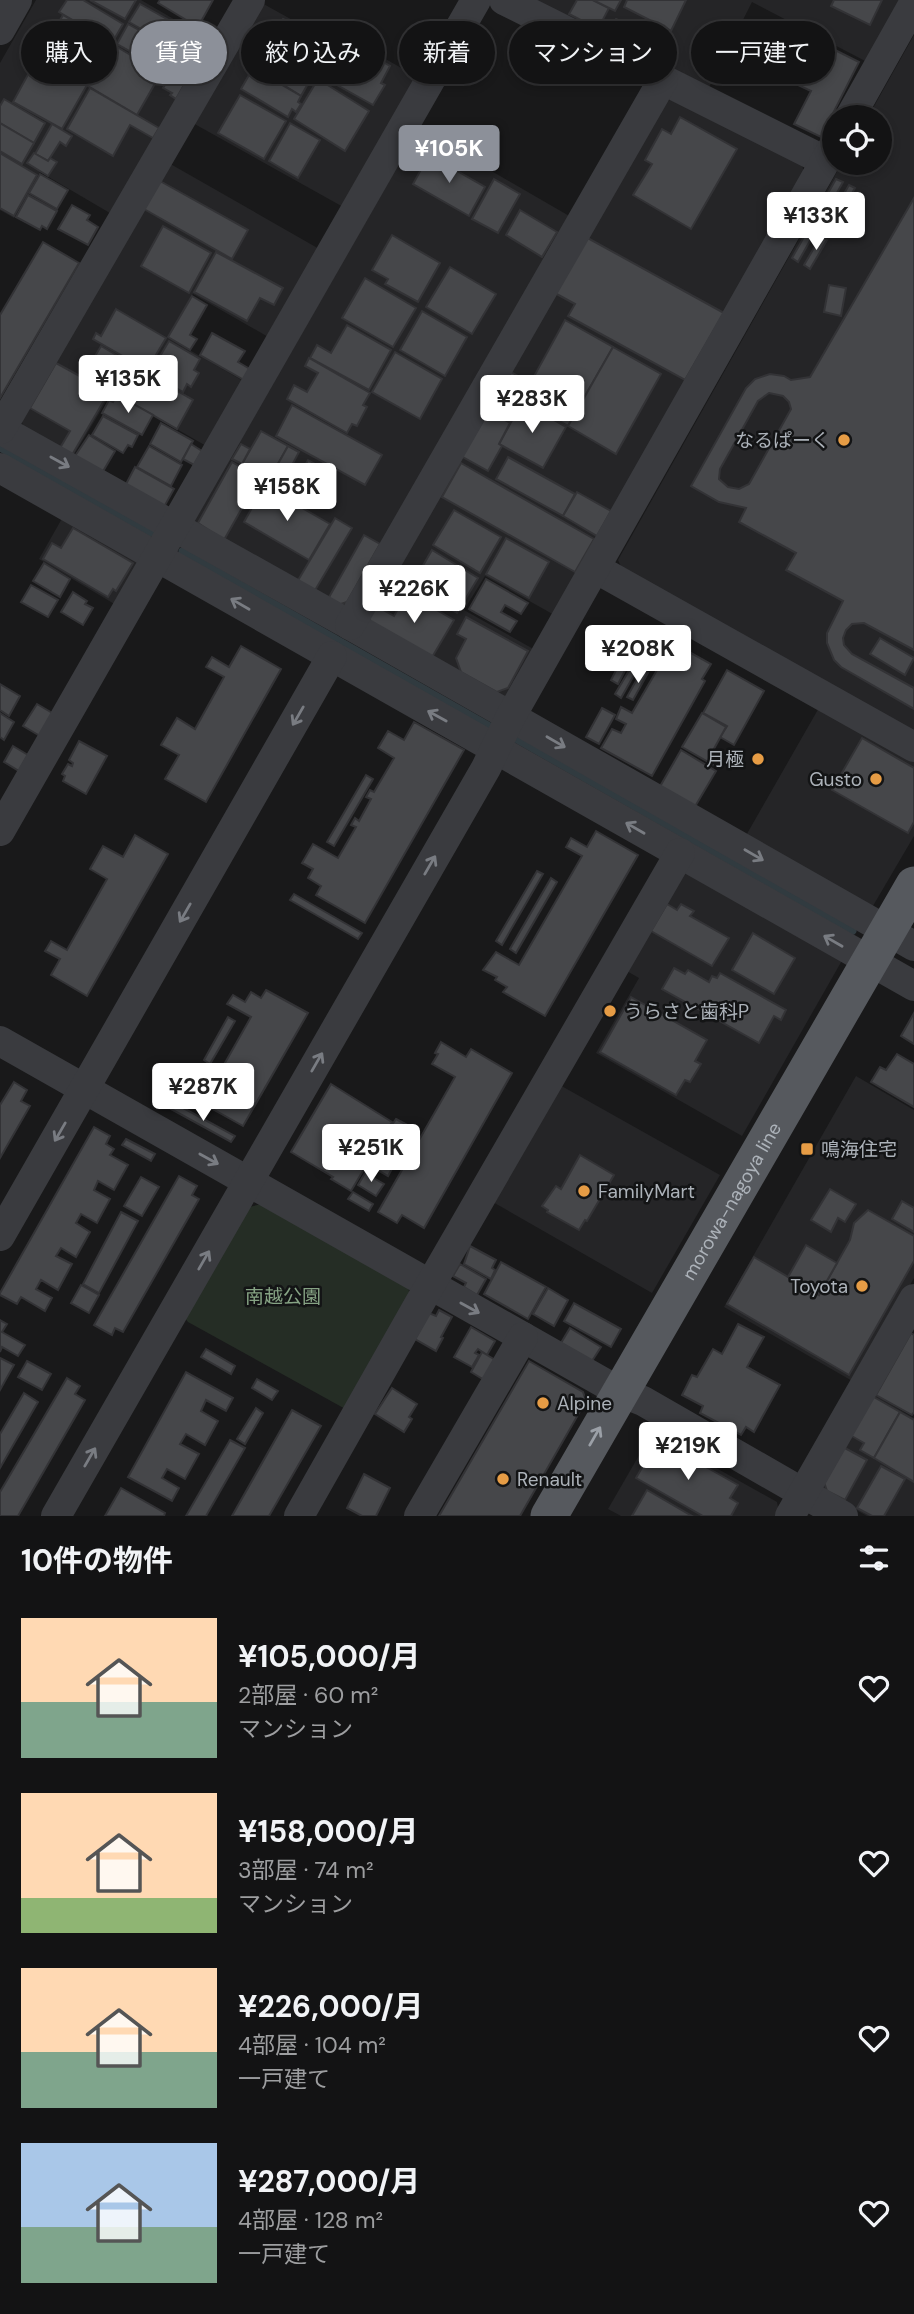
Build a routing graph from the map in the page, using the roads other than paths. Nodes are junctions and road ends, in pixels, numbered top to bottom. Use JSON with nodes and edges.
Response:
{"nodes":[{"id":1,"x":18,"y":0,"type":"edge"},
{"id":2,"x":250,"y":0,"type":"edge"},
{"id":3,"x":476,"y":0,"type":"edge"},
{"id":4,"x":504,"y":0,"type":"edge"},
{"id":5,"x":914,"y":4,"type":"edge"},
{"id":6,"x":546,"y":21,"type":"edge"},
{"id":7,"x":0,"y":30,"type":"edge"},
{"id":8,"x":661,"y":84,"type":"edge"},
{"id":9,"x":672,"y":84,"type":"edge"},
{"id":10,"x":857,"y":105,"type":"edge"},
{"id":11,"x":822,"y":149,"type":"edge"},
{"id":12,"x":822,"y":166,"type":"edge"},
{"id":13,"x":1,"y":429,"type":"edge"},
{"id":14,"x":0,"y":468,"type":"edge"},
{"id":15,"x":175,"y":526,"type":"junction"},
{"id":16,"x":157,"y":556,"type":"junction"},
{"id":17,"x":595,"y":568,"type":"junction"},
{"id":18,"x":350,"y":625,"type":"junction"},
{"id":19,"x":332,"y":656,"type":"junction"},
{"id":20,"x":511,"y":716,"type":"junction"},
{"id":21,"x":914,"y":747,"type":"edge"},
{"id":22,"x":497,"y":749,"type":"junction"},
{"id":23,"x":0,"y":831,"type":"edge"},
{"id":24,"x":680,"y":853,"type":"junction"},
{"id":25,"x":914,"y":885,"type":"edge"},
{"id":26,"x":900,"y":953,"type":"edge"},
{"id":27,"x":0,"y":1041,"type":"edge"},
{"id":28,"x":83,"y":1089,"type":"junction"},
{"id":29,"x":249,"y":1181,"type":"junction"},
{"id":30,"x":0,"y":1236,"type":"edge"},
{"id":31,"x":430,"y":1285,"type":"junction"},
{"id":32,"x":914,"y":1299,"type":"edge"},
{"id":33,"x":523,"y":1337,"type":"junction"},
{"id":34,"x":632,"y":1397,"type":"junction"},
{"id":35,"x":796,"y":1505,"type":"edge"},
{"id":36,"x":56,"y":1516,"type":"edge"},
{"id":37,"x":299,"y":1516,"type":"edge"},
{"id":38,"x":419,"y":1516,"type":"edge"},
{"id":39,"x":549,"y":1516,"type":"edge"},
{"id":40,"x":578,"y":1516,"type":"edge"},
{"id":41,"x":843,"y":1516,"type":"edge"}],
"edges":[{"from":1,"to":7,"type":"street"},
{"from":2,"to":13,"type":"street"},
{"from":3,"to":15,"type":"street"},
{"from":4,"to":6,"type":"street"},
{"from":5,"to":10,"type":"street"},
{"from":8,"to":18,"type":"street"},
{"from":9,"to":11,"type":"street"},
{"from":12,"to":17,"type":"street"},
{"from":13,"to":15,"type":"street","one_way":true},
{"from":14,"to":16,"type":"street"},
{"from":15,"to":16,"type":"street"},
{"from":15,"to":18,"type":"street"},
{"from":19,"to":16,"type":"street","one_way":true},
{"from":16,"to":23,"type":"street"},
{"from":17,"to":20,"type":"street"},
{"from":17,"to":21,"type":"street"},
{"from":18,"to":20,"type":"street"},
{"from":22,"to":19,"type":"street","one_way":true},
{"from":19,"to":28,"type":"street","one_way":true},
{"from":20,"to":22,"type":"street"},
{"from":20,"to":26,"type":"street","one_way":true},
{"from":24,"to":22,"type":"street","one_way":true},
{"from":29,"to":22,"type":"street","one_way":true},
{"from":26,"to":24,"type":"street","one_way":true},
{"from":24,"to":31,"type":"street"},
{"from":25,"to":26,"type":"main road","name":"morowa-nagoya line"},
{"from":26,"to":34,"type":"main road","name":"morowa-nagoya line"},
{"from":27,"to":28,"type":"street"},
{"from":28,"to":29,"type":"street","one_way":true},
{"from":28,"to":30,"type":"street","one_way":true},
{"from":29,"to":31,"type":"street"},
{"from":36,"to":29,"type":"street","one_way":true},
{"from":31,"to":33,"type":"street","one_way":true},
{"from":31,"to":37,"type":"street"},
{"from":32,"to":35,"type":"street"},
{"from":33,"to":34,"type":"street"},
{"from":33,"to":38,"type":"street"},
{"from":34,"to":35,"type":"street"},
{"from":39,"to":34,"type":"main road","name":"morowa-nagoya line","one_way":true},
{"from":34,"to":40,"type":"main road","name":"morowa-nagoya line"},
{"from":35,"to":41,"type":"street"}]}
